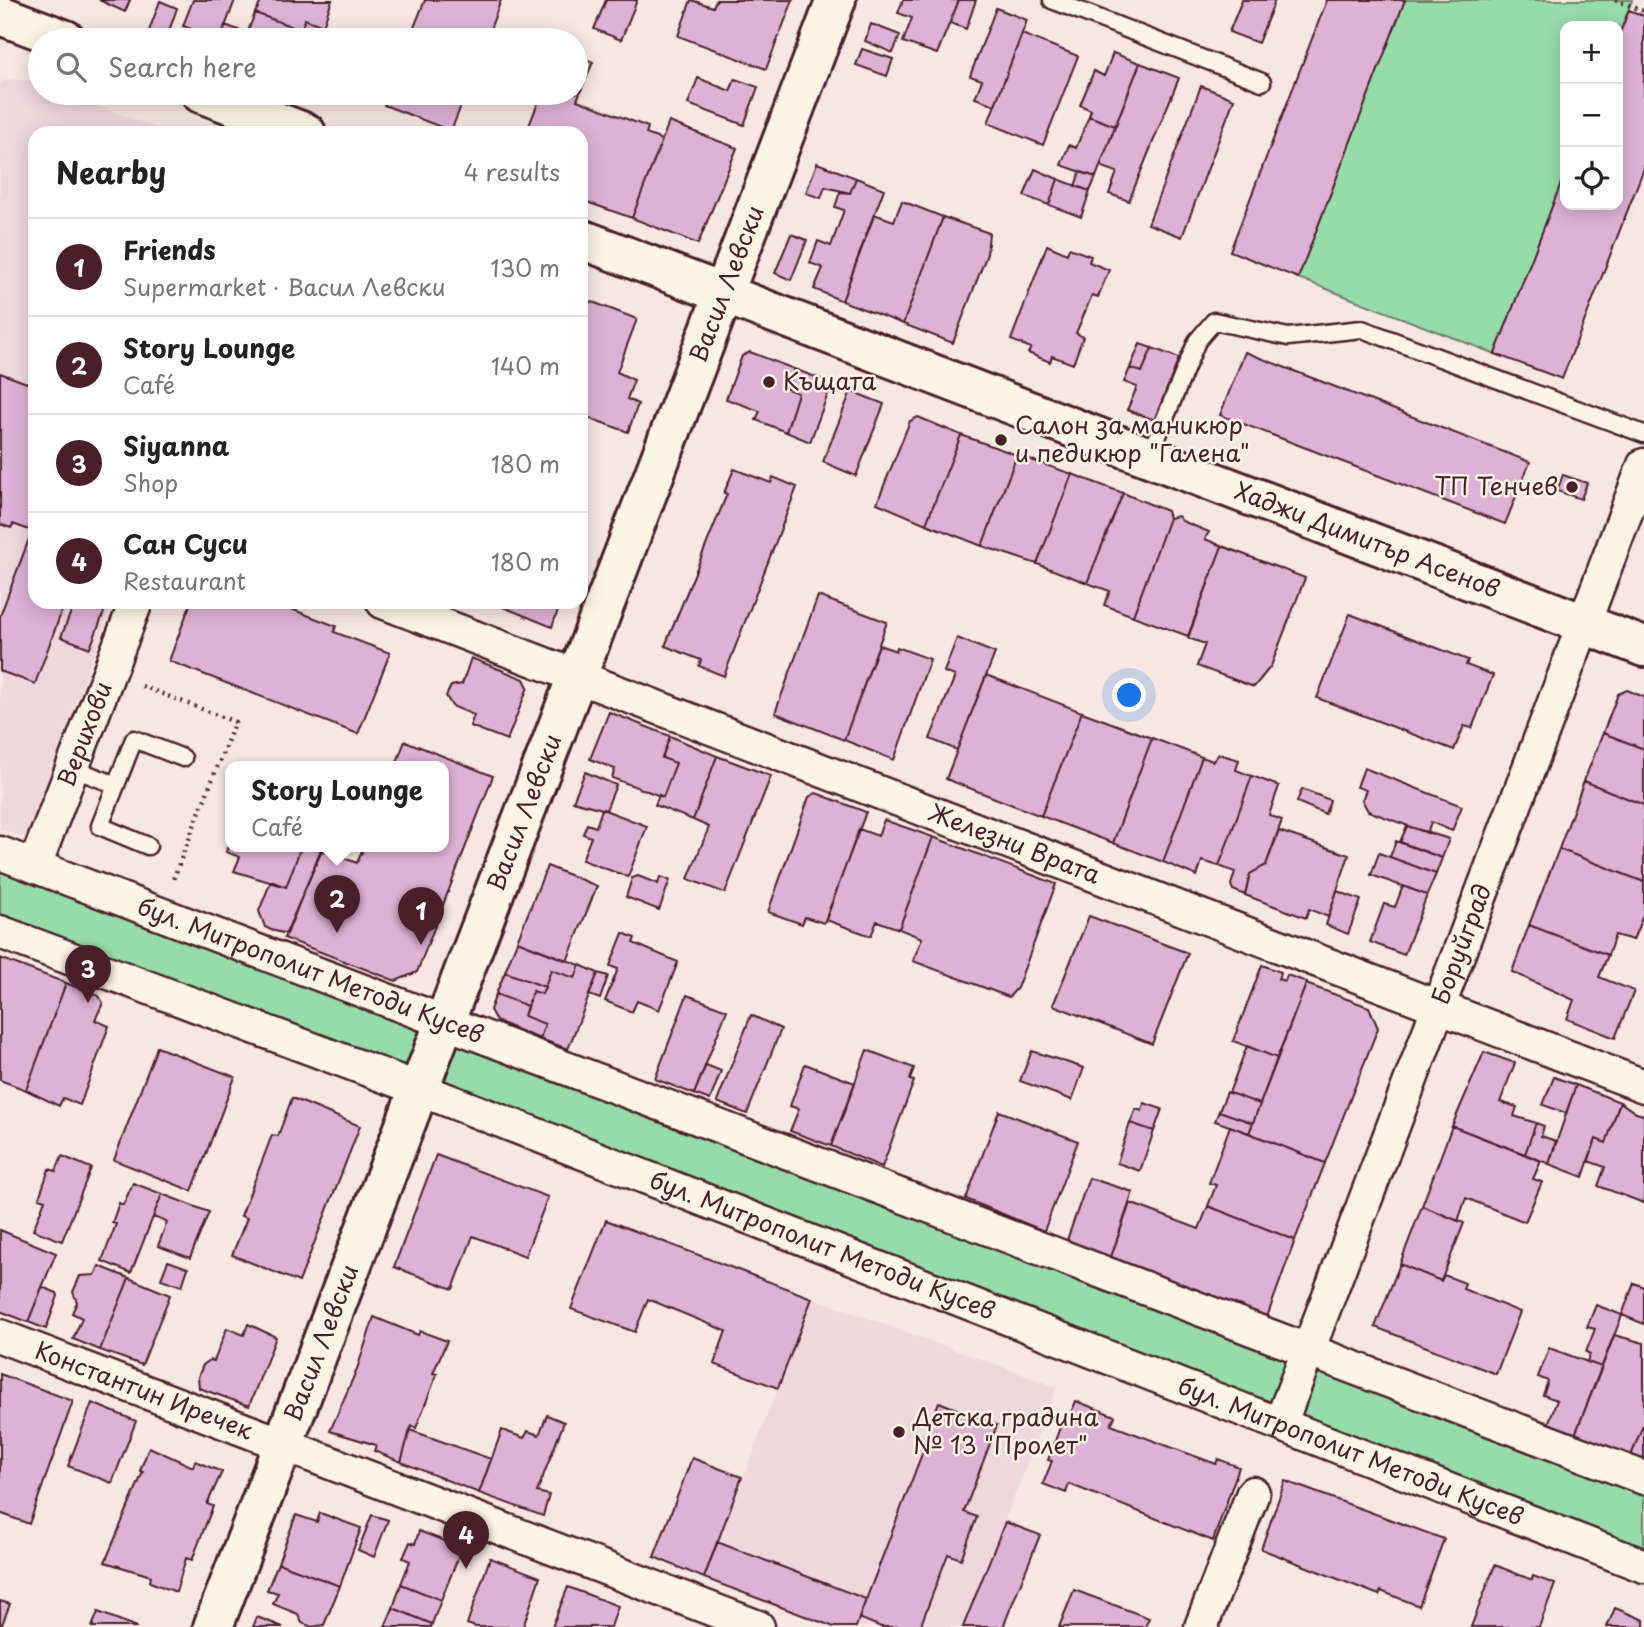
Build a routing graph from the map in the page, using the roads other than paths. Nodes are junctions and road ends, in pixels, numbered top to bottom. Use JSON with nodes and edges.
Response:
{"nodes":[{"id":1,"x":836,"y":0,"type":"edge"},
{"id":2,"x":1052,"y":0,"type":"edge"},
{"id":3,"x":0,"y":15,"type":"edge"},
{"id":4,"x":34,"y":28,"type":"edge"},
{"id":5,"x":1262,"y":82,"type":"dead end"},
{"id":6,"x":232,"y":105,"type":"edge"},
{"id":7,"x":288,"y":126,"type":"edge"},
{"id":8,"x":588,"y":242,"type":"edge"},
{"id":9,"x":723,"y":293,"type":"junction"},
{"id":10,"x":1644,"y":434,"type":"edge"},
{"id":11,"x":1149,"y":457,"type":"junction"},
{"id":12,"x":1644,"y":466,"type":"edge"},
{"id":13,"x":133,"y":609,"type":"edge"},
{"id":14,"x":401,"y":609,"type":"edge"},
{"id":15,"x":1584,"y":624,"type":"junction"},
{"id":16,"x":1644,"y":647,"type":"edge"},
{"id":17,"x":577,"y":677,"type":"junction"},
{"id":18,"x":183,"y":758,"type":"dead end"},
{"id":19,"x":72,"y":768,"type":"junction"},
{"id":20,"x":116,"y":785,"type":"junction"},
{"id":21,"x":148,"y":846,"type":"dead end"},
{"id":22,"x":0,"y":853,"type":"edge"},
{"id":23,"x":34,"y":866,"type":"junction"},
{"id":24,"x":0,"y":932,"type":"edge"},
{"id":25,"x":1438,"y":1007,"type":"junction"},
{"id":26,"x":445,"y":1020,"type":"junction"},
{"id":27,"x":1644,"y":1086,"type":"edge"},
{"id":28,"x":419,"y":1089,"type":"junction"},
{"id":29,"x":0,"y":1336,"type":"edge"},
{"id":30,"x":1309,"y":1348,"type":"junction"},
{"id":31,"x":1281,"y":1422,"type":"junction"},
{"id":32,"x":283,"y":1445,"type":"junction"},
{"id":33,"x":1644,"y":1478,"type":"edge"},
{"id":34,"x":1254,"y":1493,"type":"dead end"},
{"id":35,"x":1644,"y":1566,"type":"edge"},
{"id":36,"x":213,"y":1627,"type":"edge"},
{"id":37,"x":758,"y":1627,"type":"edge"},
{"id":38,"x":1201,"y":1627,"type":"edge"}],
"edges":[{"from":1,"to":9,"type":"street","name":"Васил Левски"},
{"from":2,"to":5,"type":"lane"},
{"from":3,"to":4,"type":"street"},
{"from":6,"to":7,"type":"street"},
{"from":8,"to":9,"type":"street","name":"Хаджи Димитър Асенов"},
{"from":9,"to":11,"type":"street","name":"Хаджи Димитър Асенов"},
{"from":9,"to":17,"type":"street","name":"Васил Левски"},
{"from":10,"to":11,"type":"lane"},
{"from":11,"to":15,"type":"street","name":"Хаджи Димитър Асенов"},
{"from":12,"to":15,"type":"street","name":"Боруйград"},
{"from":13,"to":19,"type":"street","name":"Верихови"},
{"from":14,"to":17,"type":"street","name":"Железни Врата"},
{"from":15,"to":16,"type":"street","name":"Хаджи Димитър Асенов"},
{"from":15,"to":25,"type":"street","name":"Боруйград"},
{"from":17,"to":25,"type":"street","name":"Железни Врата"},
{"from":17,"to":26,"type":"street","name":"Васил Левски"},
{"from":18,"to":20,"type":"lane"},
{"from":19,"to":20,"type":"lane"},
{"from":19,"to":23,"type":"street","name":"Верихови"},
{"from":20,"to":21,"type":"lane"},
{"from":22,"to":23,"type":"street","name":"бул. Митрополит Методи Кусев"},
{"from":23,"to":26,"type":"street","name":"бул. Митрополит Методи Кусев"},
{"from":24,"to":28,"type":"street","name":"бул. Митрополит Методи Кусев"},
{"from":25,"to":27,"type":"street","name":"Железни Врата"},
{"from":25,"to":30,"type":"street","name":"Боруйград"},
{"from":26,"to":28,"type":"street","name":"Васил Левски"},
{"from":26,"to":30,"type":"street","name":"бул. Митрополит Методи Кусев"},
{"from":28,"to":31,"type":"street","name":"бул. Митрополит Методи Кусев"},
{"from":28,"to":32,"type":"street","name":"Васил Левски"},
{"from":29,"to":32,"type":"street","name":"Константин Иречек"},
{"from":30,"to":31,"type":"street","name":"Боруйград"},
{"from":30,"to":33,"type":"street","name":"бул. Митрополит Методи Кусев"},
{"from":31,"to":35,"type":"street","name":"бул. Митрополит Методи Кусев"},
{"from":32,"to":36,"type":"street","name":"Васил Левски"},
{"from":32,"to":37,"type":"street","name":"Константин Иречек"},
{"from":34,"to":38,"type":"street"}]}
